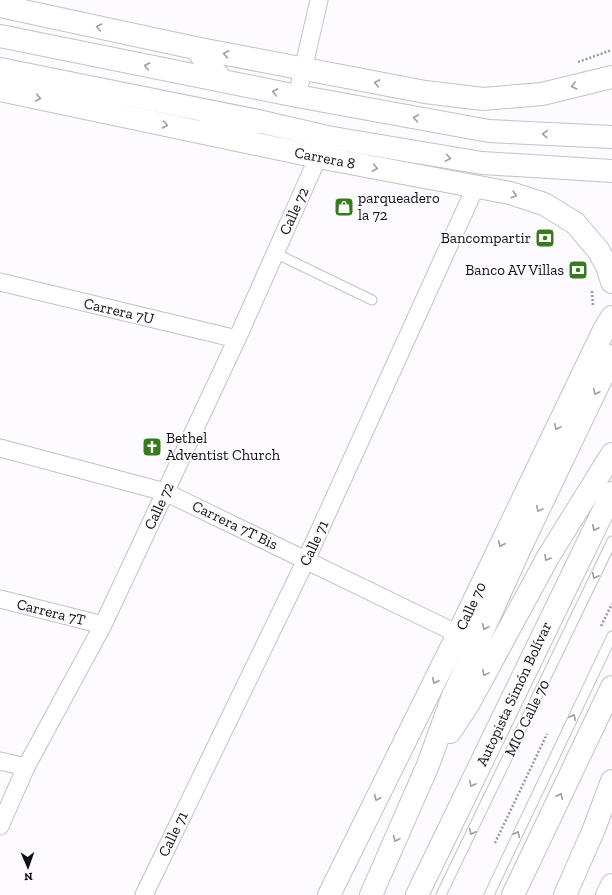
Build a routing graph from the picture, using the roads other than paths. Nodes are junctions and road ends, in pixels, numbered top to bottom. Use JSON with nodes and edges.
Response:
{"nodes":[{"id":1,"x":319,"y":0,"type":"edge"},
{"id":2,"x":0,"y":6,"type":"edge"},
{"id":3,"x":0,"y":36,"type":"edge"},
{"id":4,"x":195,"y":48,"type":"junction"},
{"id":5,"x":0,"y":69,"type":"edge"},
{"id":6,"x":304,"y":69,"type":"junction"},
{"id":7,"x":612,"y":76,"type":"edge"},
{"id":8,"x":223,"y":81,"type":"junction"},
{"id":9,"x":0,"y":90,"type":"edge"},
{"id":10,"x":297,"y":96,"type":"junction"},
{"id":11,"x":206,"y":110,"type":"junction"},
{"id":12,"x":258,"y":121,"type":"junction"},
{"id":13,"x":612,"y":130,"type":"edge"},
{"id":14,"x":568,"y":136,"type":"junction"},
{"id":15,"x":327,"y":137,"type":"junction"},
{"id":16,"x":612,"y":137,"type":"edge"},
{"id":17,"x":229,"y":138,"type":"junction"},
{"id":18,"x":318,"y":157,"type":"junction"},
{"id":19,"x":570,"y":169,"type":"junction"},
{"id":20,"x":612,"y":171,"type":"edge"},
{"id":21,"x":612,"y":178,"type":"edge"},
{"id":22,"x":476,"y":186,"type":"junction"},
{"id":23,"x":275,"y":253,"type":"junction"},
{"id":24,"x":0,"y":282,"type":"edge"},
{"id":25,"x":612,"y":282,"type":"edge"},
{"id":26,"x":372,"y":300,"type":"dead end"},
{"id":27,"x":612,"y":317,"type":"edge"},
{"id":28,"x":237,"y":339,"type":"junction"},
{"id":29,"x":612,"y":356,"type":"edge"},
{"id":30,"x":0,"y":448,"type":"edge"},
{"id":31,"x":612,"y":454,"type":"edge"},
{"id":32,"x":165,"y":492,"type":"junction"},
{"id":33,"x":612,"y":493,"type":"edge"},
{"id":34,"x":612,"y":541,"type":"edge"},
{"id":35,"x":306,"y":560,"type":"junction"},
{"id":36,"x":0,"y":600,"type":"edge"},
{"id":37,"x":103,"y":625,"type":"junction"},
{"id":38,"x":458,"y":634,"type":"junction"},
{"id":39,"x":612,"y":636,"type":"edge"},
{"id":40,"x":612,"y":687,"type":"edge"},
{"id":41,"x":0,"y":761,"type":"edge"},
{"id":42,"x":428,"y":765,"type":"junction"},
{"id":43,"x":26,"y":768,"type":"junction"},
{"id":44,"x":612,"y":781,"type":"edge"},
{"id":45,"x":612,"y":798,"type":"edge"},
{"id":46,"x":0,"y":826,"type":"edge"},
{"id":47,"x":594,"y":829,"type":"junction"},
{"id":48,"x":612,"y":885,"type":"edge"},
{"id":49,"x":144,"y":895,"type":"edge"},
{"id":50,"x":329,"y":895,"type":"edge"},
{"id":51,"x":371,"y":895,"type":"edge"},
{"id":52,"x":417,"y":895,"type":"edge"},
{"id":53,"x":441,"y":895,"type":"edge"},
{"id":54,"x":489,"y":895,"type":"edge"},
{"id":55,"x":513,"y":895,"type":"edge"},
{"id":56,"x":565,"y":895,"type":"edge"},
{"id":57,"x":607,"y":895,"type":"edge"}],
"edges":[{"from":1,"to":6,"type":"street"},
{"from":4,"to":2,"type":"main road","one_way":true},
{"from":8,"to":3,"type":"main road","one_way":true},
{"from":6,"to":4,"type":"main road","one_way":true},
{"from":4,"to":8,"type":"main road"},
{"from":5,"to":11,"type":"main road","name":"Carrera 8"},
{"from":7,"to":6,"type":"main road","one_way":true},
{"from":6,"to":10,"type":"street"},
{"from":10,"to":8,"type":"main road","one_way":true},
{"from":9,"to":17,"type":"main road","name":"Carrera 8","one_way":true},
{"from":14,"to":10,"type":"main road","one_way":true},
{"from":11,"to":12,"type":"main road","name":"Carrera 8"},
{"from":11,"to":17,"type":"main road"},
{"from":12,"to":15,"type":"main road","name":"Carrera 8"},
{"from":12,"to":17,"type":"main road"},
{"from":13,"to":14,"type":"main road"},
{"from":14,"to":16,"type":"main road"},
{"from":15,"to":18,"type":"street","name":"Calle 72"},
{"from":15,"to":19,"type":"main road","name":"Carrera 8","one_way":true},
{"from":17,"to":18,"type":"main road","name":"Carrera 8"},
{"from":18,"to":22,"type":"main road","name":"Carrera 8","one_way":true},
{"from":18,"to":23,"type":"street","name":"Calle 72"},
{"from":19,"to":20,"type":"main road","name":"Carrera 8"},
{"from":19,"to":21,"type":"main road"},
{"from":22,"to":25,"type":"main road","name":"Carrera 8","one_way":true},
{"from":22,"to":35,"type":"street","name":"Calle 71"},
{"from":23,"to":26,"type":"lane"},
{"from":23,"to":28,"type":"street","name":"Calle 72"},
{"from":24,"to":28,"type":"street","name":"Carrera 7U"},
{"from":27,"to":38,"type":"main road","name":"Calle 70","one_way":true},
{"from":28,"to":32,"type":"street","name":"Calle 72"},
{"from":29,"to":42,"type":"main road","one_way":true},
{"from":30,"to":32,"type":"street","name":"Carrera 7T Bis"},
{"from":31,"to":42,"type":"main road","one_way":true},
{"from":32,"to":35,"type":"street","name":"Carrera 7T Bis"},
{"from":32,"to":37,"type":"street","name":"Calle 72"},
{"from":33,"to":52,"type":"main road","name":"Autopista Simón Bolívar","one_way":true},
{"from":34,"to":53,"type":"lane","name":"MIO Calle 70","one_way":true},
{"from":35,"to":38,"type":"street","name":"Carrera 7T Bis"},
{"from":35,"to":49,"type":"street","name":"Calle 71"},
{"from":36,"to":37,"type":"street","name":"Carrera 7T"},
{"from":37,"to":43,"type":"street","name":"Calle 72"},
{"from":38,"to":50,"type":"main road","name":"Calle 70","one_way":true},
{"from":54,"to":39,"type":"lane","one_way":true},
{"from":55,"to":40,"type":"main road","one_way":true},
{"from":41,"to":43,"type":"street"},
{"from":42,"to":51,"type":"main road","one_way":true},
{"from":43,"to":46,"type":"street","name":"Calle 72"},
{"from":44,"to":47,"type":"main road"},
{"from":45,"to":47,"type":"main road"},
{"from":47,"to":56,"type":"main road"},
{"from":48,"to":57,"type":"main road"}]}
